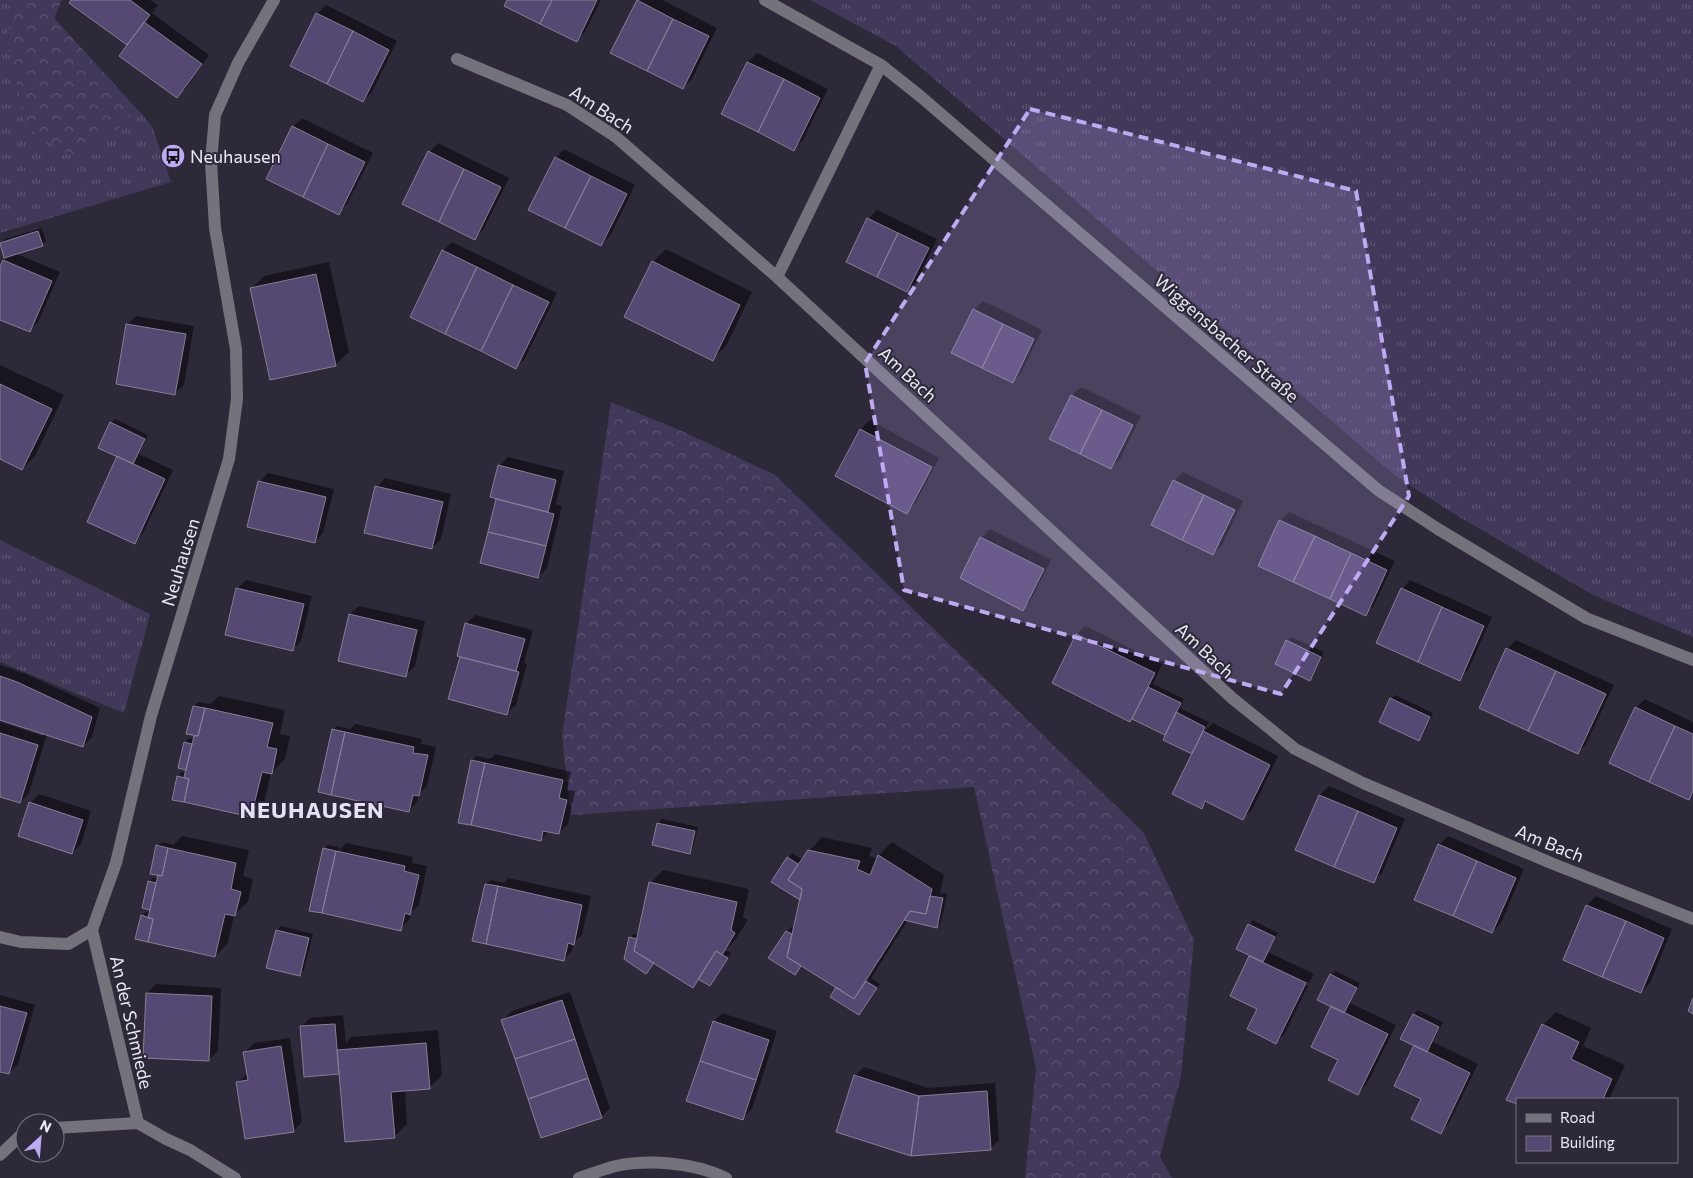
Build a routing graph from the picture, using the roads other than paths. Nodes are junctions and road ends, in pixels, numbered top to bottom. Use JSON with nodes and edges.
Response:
{"nodes":[{"id":1,"x":274,"y":0,"type":"edge"},
{"id":2,"x":766,"y":0,"type":"edge"},
{"id":3,"x":456,"y":59,"type":"dead end"},
{"id":4,"x":881,"y":65,"type":"junction"},
{"id":5,"x":778,"y":277,"type":"junction"},
{"id":6,"x":1693,"y":660,"type":"edge"},
{"id":7,"x":1693,"y":919,"type":"edge"},
{"id":8,"x":92,"y":930,"type":"junction"},
{"id":9,"x":0,"y":937,"type":"edge"},
{"id":10,"x":138,"y":1123,"type":"junction"},
{"id":11,"x":65,"y":1127,"type":"edge"},
{"id":12,"x":15,"y":1140,"type":"edge"},
{"id":13,"x":0,"y":1155,"type":"edge"},
{"id":14,"x":235,"y":1178,"type":"edge"},
{"id":15,"x":579,"y":1178,"type":"edge"},
{"id":16,"x":726,"y":1178,"type":"edge"}],
"edges":[{"from":1,"to":8,"type":"street","name":"Neuhausen"},
{"from":2,"to":4,"type":"street","name":"Wiggensbacher Straße"},
{"from":3,"to":5,"type":"street","name":"Am Bach"},
{"from":4,"to":5,"type":"street"},
{"from":4,"to":6,"type":"street","name":"Wiggensbacher Straße"},
{"from":5,"to":7,"type":"street","name":"Am Bach"},
{"from":8,"to":9,"type":"street"},
{"from":8,"to":10,"type":"street","name":"An der Schmiede"},
{"from":10,"to":11,"type":"street"},
{"from":10,"to":14,"type":"street"},
{"from":12,"to":13,"type":"street"},
{"from":15,"to":16,"type":"street"}]}
